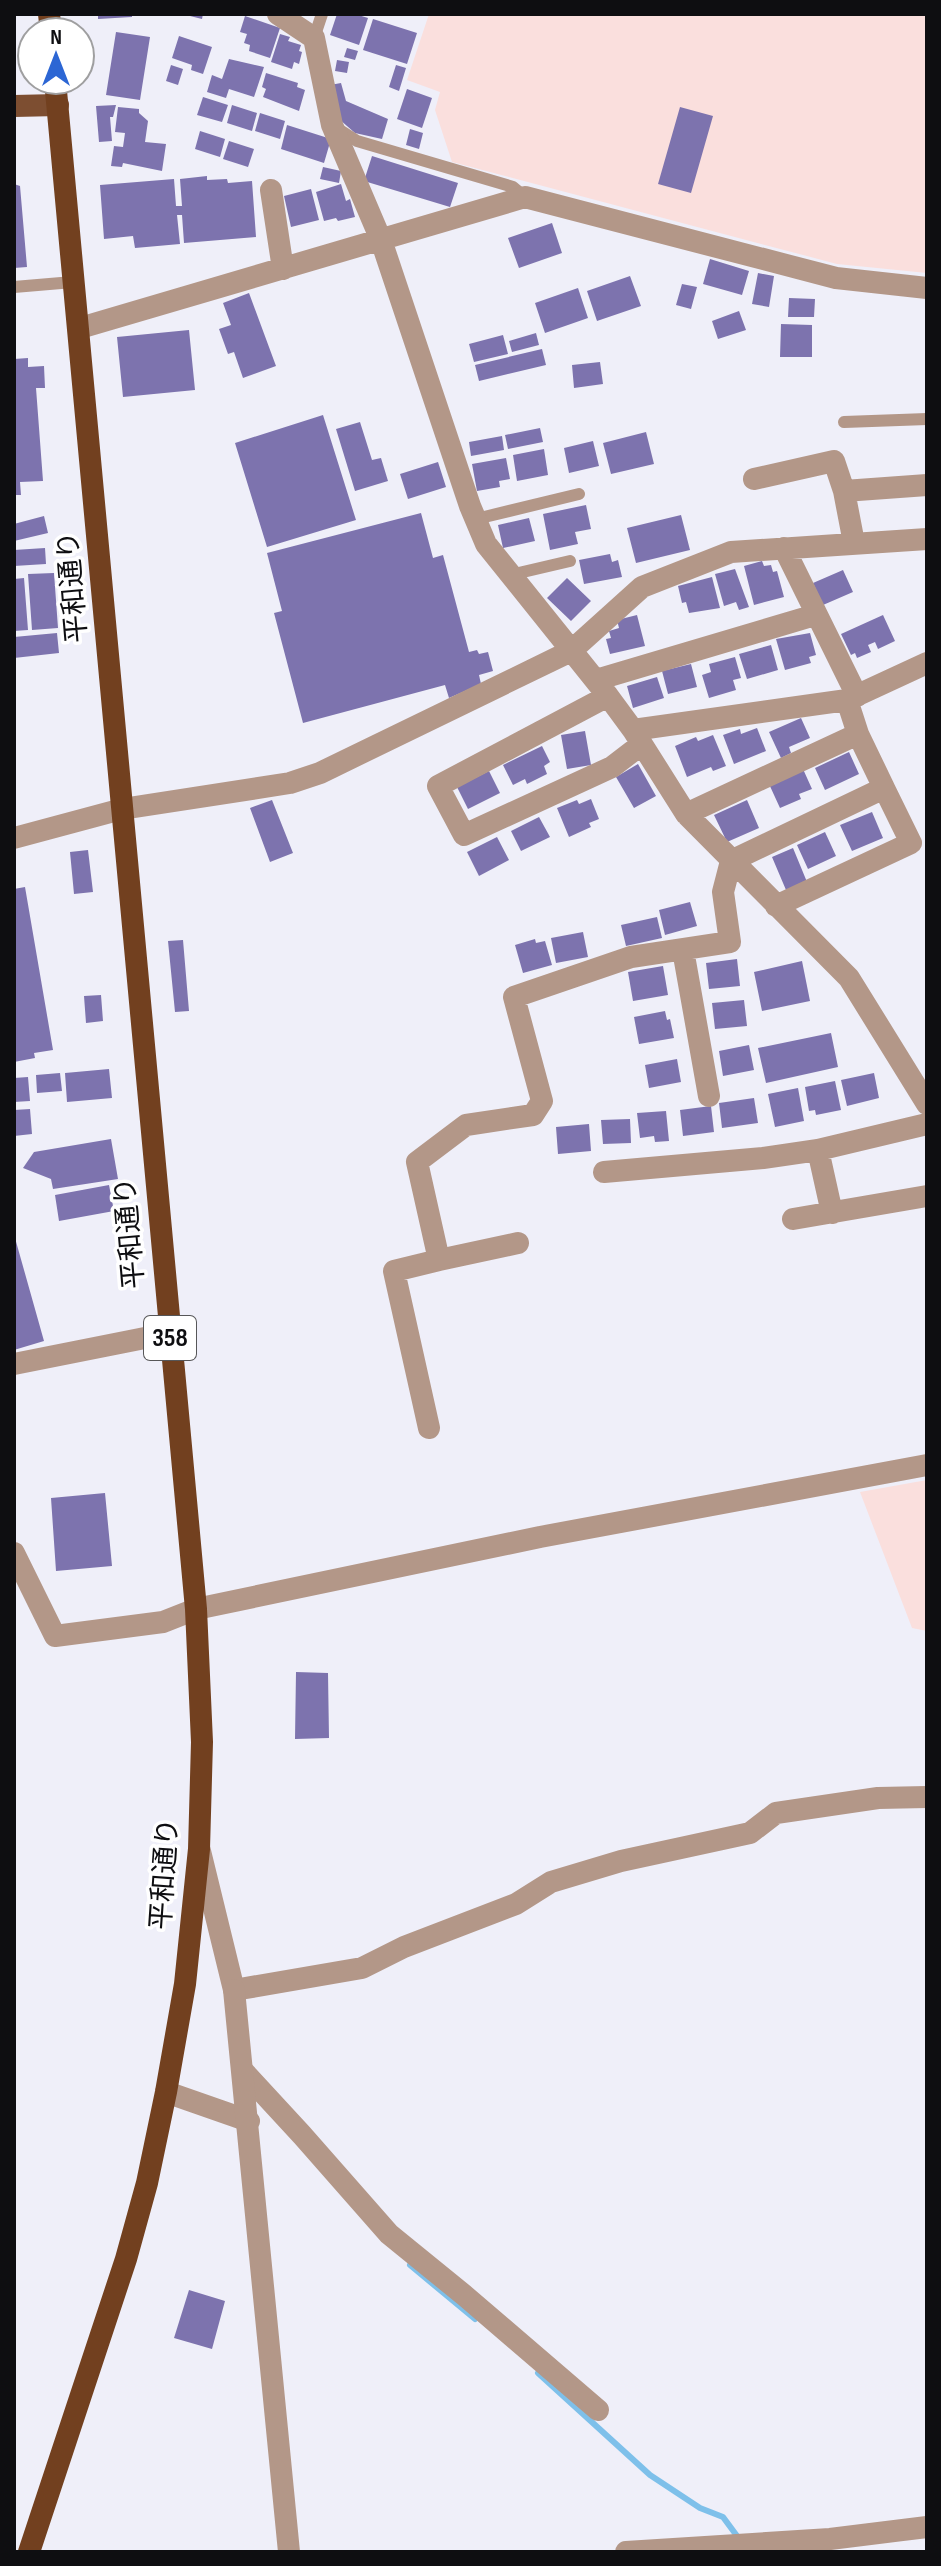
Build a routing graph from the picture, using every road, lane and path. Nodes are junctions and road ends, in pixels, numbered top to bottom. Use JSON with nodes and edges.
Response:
{"nodes":[{"id":1,"x":278,"y":14,"type":"edge"},
{"id":2,"x":322,"y":14,"type":"edge"},
{"id":3,"x":314,"y":38,"type":"junction"},
{"id":4,"x":57,"y":96,"type":"edge"},
{"id":5,"x":58,"y":105,"type":"junction"},
{"id":6,"x":14,"y":106,"type":"edge"},
{"id":7,"x":332,"y":125,"type":"junction"},
{"id":8,"x":271,"y":190,"type":"dead end"},
{"id":9,"x":525,"y":197,"type":"junction"},
{"id":10,"x":381,"y":240,"type":"junction"},
{"id":11,"x":283,"y":269,"type":"junction"},
{"id":12,"x":73,"y":282,"type":"junction"},
{"id":13,"x":14,"y":287,"type":"edge"},
{"id":14,"x":927,"y":288,"type":"edge"},
{"id":15,"x":80,"y":328,"type":"junction"},
{"id":16,"x":927,"y":419,"type":"edge"},
{"id":17,"x":844,"y":422,"type":"dead end"},
{"id":18,"x":754,"y":479,"type":"dead end"},
{"id":19,"x":927,"y":485,"type":"edge"},
{"id":20,"x":844,"y":491,"type":"junction"},
{"id":21,"x":579,"y":494,"type":"dead end"},
{"id":22,"x":476,"y":519,"type":"junction"},
{"id":23,"x":927,"y":539,"type":"edge"},
{"id":24,"x":854,"y":543,"type":"junction"},
{"id":25,"x":784,"y":548,"type":"junction"},
{"id":26,"x":570,"y":561,"type":"dead end"},
{"id":27,"x":510,"y":575,"type":"junction"},
{"id":28,"x":815,"y":615,"type":"junction"},
{"id":29,"x":571,"y":651,"type":"junction"},
{"id":30,"x":927,"y":663,"type":"edge"},
{"id":31,"x":602,"y":688,"type":"junction"},
{"id":32,"x":852,"y":698,"type":"junction"},
{"id":33,"x":858,"y":734,"type":"junction"},
{"id":34,"x":637,"y":737,"type":"junction"},
{"id":35,"x":884,"y":788,"type":"junction"},
{"id":36,"x":122,"y":809,"type":"junction"},
{"id":37,"x":686,"y":814,"type":"junction"},
{"id":38,"x":14,"y":838,"type":"edge"},
{"id":39,"x":731,"y":861,"type":"junction"},
{"id":40,"x":776,"y":906,"type":"junction"},
{"id":41,"x":683,"y":950,"type":"junction"},
{"id":42,"x":709,"y":1096,"type":"dead end"},
{"id":43,"x":927,"y":1104,"type":"edge"},
{"id":44,"x":927,"y":1124,"type":"edge"},
{"id":45,"x":818,"y":1150,"type":"junction"},
{"id":46,"x":604,"y":1172,"type":"dead end"},
{"id":47,"x":927,"y":1196,"type":"edge"},
{"id":48,"x":832,"y":1213,"type":"junction"},
{"id":49,"x":793,"y":1219,"type":"dead end"},
{"id":50,"x":518,"y":1243,"type":"dead end"},
{"id":51,"x":439,"y":1260,"type":"junction"},
{"id":52,"x":170,"y":1333,"type":"junction"},
{"id":53,"x":14,"y":1364,"type":"edge"},
{"id":54,"x":429,"y":1428,"type":"dead end"},
{"id":55,"x":927,"y":1465,"type":"edge"},
{"id":56,"x":14,"y":1553,"type":"edge"},
{"id":57,"x":196,"y":1609,"type":"junction"},
{"id":58,"x":927,"y":1797,"type":"edge"},
{"id":59,"x":199,"y":1849,"type":"junction"},
{"id":60,"x":234,"y":1990,"type":"junction"},
{"id":61,"x":243,"y":2071,"type":"junction"},
{"id":62,"x":166,"y":2092,"type":"junction"},
{"id":63,"x":249,"y":2121,"type":"junction"},
{"id":64,"x":598,"y":2410,"type":"dead end"},
{"id":65,"x":927,"y":2527,"type":"edge"},
{"id":66,"x":29,"y":2552,"type":"edge"},
{"id":67,"x":289,"y":2552,"type":"edge"},
{"id":68,"x":637,"y":2552,"type":"edge"}],
"edges":[{"from":1,"to":3,"type":"street"},
{"from":2,"to":3,"type":"lane"},
{"from":3,"to":7,"type":"street"},
{"from":4,"to":5,"type":"highway","name":"平和通り","number":"358"},
{"from":5,"to":6,"type":"main road"},
{"from":5,"to":12,"type":"highway","name":"平和通り","number":"358"},
{"from":7,"to":9,"type":"lane"},
{"from":7,"to":10,"type":"street"},
{"from":8,"to":11,"type":"street"},
{"from":9,"to":10,"type":"street"},
{"from":9,"to":14,"type":"street"},
{"from":10,"to":11,"type":"street"},
{"from":10,"to":22,"type":"street"},
{"from":11,"to":15,"type":"street"},
{"from":12,"to":13,"type":"lane"},
{"from":12,"to":15,"type":"highway","name":"平和通り","number":"358"},
{"from":15,"to":36,"type":"highway","name":"平和通り","number":"358"},
{"from":16,"to":17,"type":"lane"},
{"from":18,"to":20,"type":"street"},
{"from":19,"to":20,"type":"street"},
{"from":20,"to":24,"type":"street"},
{"from":21,"to":22,"type":"lane"},
{"from":22,"to":27,"type":"street"},
{"from":23,"to":24,"type":"street"},
{"from":24,"to":25,"type":"street"},
{"from":25,"to":28,"type":"street"},
{"from":25,"to":29,"type":"street"},
{"from":26,"to":27,"type":"lane"},
{"from":27,"to":29,"type":"street"},
{"from":28,"to":31,"type":"street"},
{"from":28,"to":32,"type":"street"},
{"from":29,"to":31,"type":"street"},
{"from":29,"to":36,"type":"street"},
{"from":30,"to":32,"type":"street"},
{"from":31,"to":34,"type":"street"},
{"from":31,"to":34,"type":"street"},
{"from":32,"to":33,"type":"street"},
{"from":32,"to":34,"type":"street"},
{"from":33,"to":35,"type":"street"},
{"from":33,"to":37,"type":"street"},
{"from":34,"to":37,"type":"street"},
{"from":35,"to":39,"type":"street"},
{"from":35,"to":40,"type":"street"},
{"from":36,"to":38,"type":"street"},
{"from":36,"to":52,"type":"highway","name":"平和通り","number":"358"},
{"from":37,"to":39,"type":"street"},
{"from":39,"to":40,"type":"street"},
{"from":39,"to":41,"type":"street"},
{"from":40,"to":43,"type":"street"},
{"from":41,"to":42,"type":"street"},
{"from":41,"to":51,"type":"street"},
{"from":44,"to":45,"type":"street"},
{"from":45,"to":46,"type":"street"},
{"from":45,"to":48,"type":"street"},
{"from":47,"to":48,"type":"street"},
{"from":48,"to":49,"type":"street"},
{"from":50,"to":51,"type":"street"},
{"from":51,"to":54,"type":"street"},
{"from":52,"to":53,"type":"street"},
{"from":52,"to":57,"type":"highway","name":"平和通り","number":"358"},
{"from":55,"to":57,"type":"street"},
{"from":56,"to":57,"type":"street"},
{"from":57,"to":59,"type":"highway","name":"平和通り","number":"358"},
{"from":58,"to":60,"type":"street"},
{"from":59,"to":60,"type":"street"},
{"from":59,"to":62,"type":"highway","name":"平和通り","number":"358"},
{"from":60,"to":61,"type":"street"},
{"from":61,"to":63,"type":"street"},
{"from":61,"to":64,"type":"street"},
{"from":62,"to":63,"type":"street"},
{"from":62,"to":66,"type":"highway","name":"平和通り","number":"358"},
{"from":63,"to":67,"type":"street"},
{"from":65,"to":68,"type":"street"}]}
